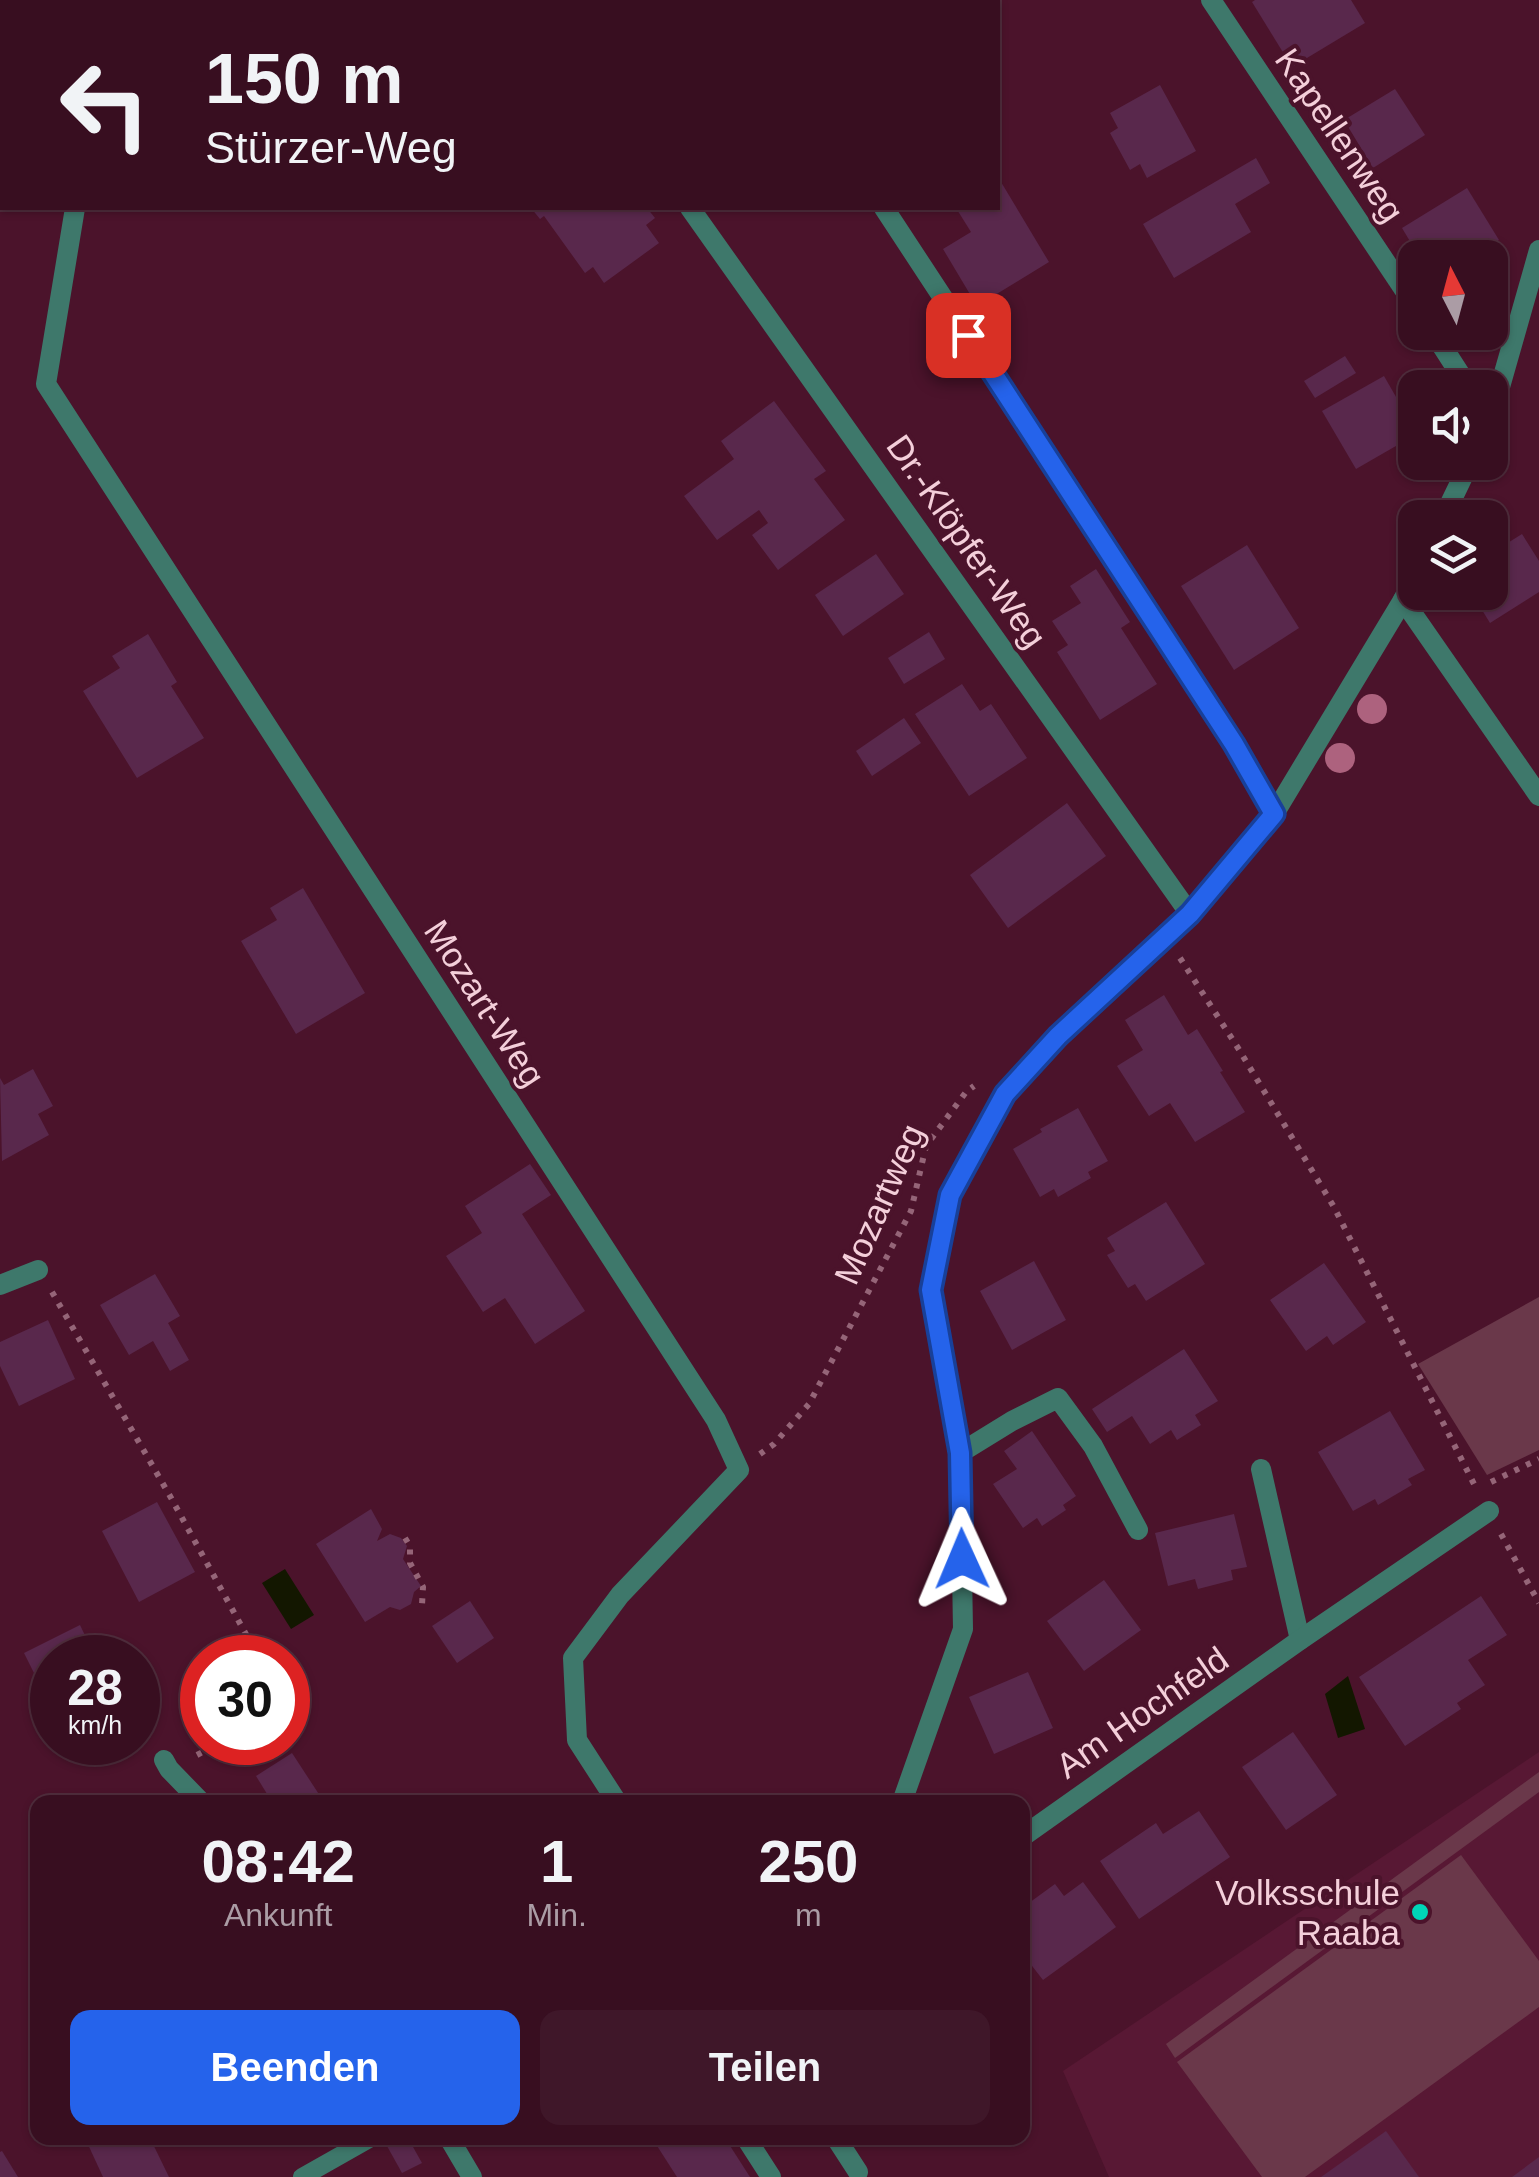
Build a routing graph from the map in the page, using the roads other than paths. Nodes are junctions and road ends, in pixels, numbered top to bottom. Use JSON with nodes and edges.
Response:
{"nodes":[{"id":1,"x":1211,"y":0,"type":"edge"},
{"id":2,"x":75,"y":210,"type":"edge"},
{"id":3,"x":691,"y":210,"type":"edge"},
{"id":4,"x":885,"y":210,"type":"edge"},
{"id":5,"x":1539,"y":250,"type":"edge"},
{"id":6,"x":1398,"y":280,"type":"edge"},
{"id":7,"x":1504,"y":370,"type":"edge"},
{"id":8,"x":1398,"y":608,"type":"edge"},
{"id":9,"x":1410,"y":610,"type":"edge"},
{"id":10,"x":1539,"y":796,"type":"edge"},
{"id":11,"x":1274,"y":814,"type":"junction"},
{"id":12,"x":1190,"y":914,"type":"junction"},
{"id":13,"x":38,"y":1270,"type":"road end"},
{"id":14,"x":0,"y":1285,"type":"edge"},
{"id":15,"x":960,"y":1453,"type":"junction"},
{"id":16,"x":1261,"y":1469,"type":"dead end"},
{"id":17,"x":1488,"y":1511,"type":"road end"},
{"id":18,"x":1138,"y":1530,"type":"dead end"},
{"id":19,"x":1300,"y":1640,"type":"junction"},
{"id":20,"x":164,"y":1760,"type":"dead end"},
{"id":21,"x":194,"y":1795,"type":"edge"},
{"id":22,"x":612,"y":1795,"type":"edge"},
{"id":23,"x":904,"y":1795,"type":"edge"},
{"id":24,"x":1030,"y":1831,"type":"edge"},
{"id":25,"x":359,"y":2145,"type":"edge"},
{"id":26,"x":453,"y":2145,"type":"edge"},
{"id":27,"x":750,"y":2145,"type":"edge"},
{"id":28,"x":840,"y":2145,"type":"edge"},
{"id":29,"x":858,"y":2145,"type":"edge"},
{"id":30,"x":858,"y":2174,"type":"edge"},
{"id":31,"x":302,"y":2177,"type":"edge"},
{"id":32,"x":472,"y":2177,"type":"edge"},
{"id":33,"x":771,"y":2177,"type":"edge"}],
"edges":[{"from":1,"to":6,"type":"street","name":"Kapellenweg"},
{"from":2,"to":22,"type":"street","name":"Mozart-Weg"},
{"from":3,"to":12,"type":"street","name":"Dr.-Klöpfer-Weg"},
{"from":4,"to":11,"type":"street"},
{"from":5,"to":7,"type":"street"},
{"from":8,"to":11,"type":"street"},
{"from":9,"to":10,"type":"street"},
{"from":11,"to":12,"type":"street"},
{"from":12,"to":15,"type":"street"},
{"from":13,"to":14,"type":"street"},
{"from":15,"to":18,"type":"street"},
{"from":15,"to":23,"type":"street"},
{"from":16,"to":19,"type":"street"},
{"from":17,"to":19,"type":"street","name":"Am Hochfeld"},
{"from":19,"to":24,"type":"street","name":"Am Hochfeld"},
{"from":20,"to":21,"type":"street"},
{"from":25,"to":31,"type":"lane"},
{"from":26,"to":32,"type":"street"},
{"from":27,"to":33,"type":"street"},
{"from":28,"to":30,"type":"street"},
{"from":29,"to":30,"type":"street"}]}
